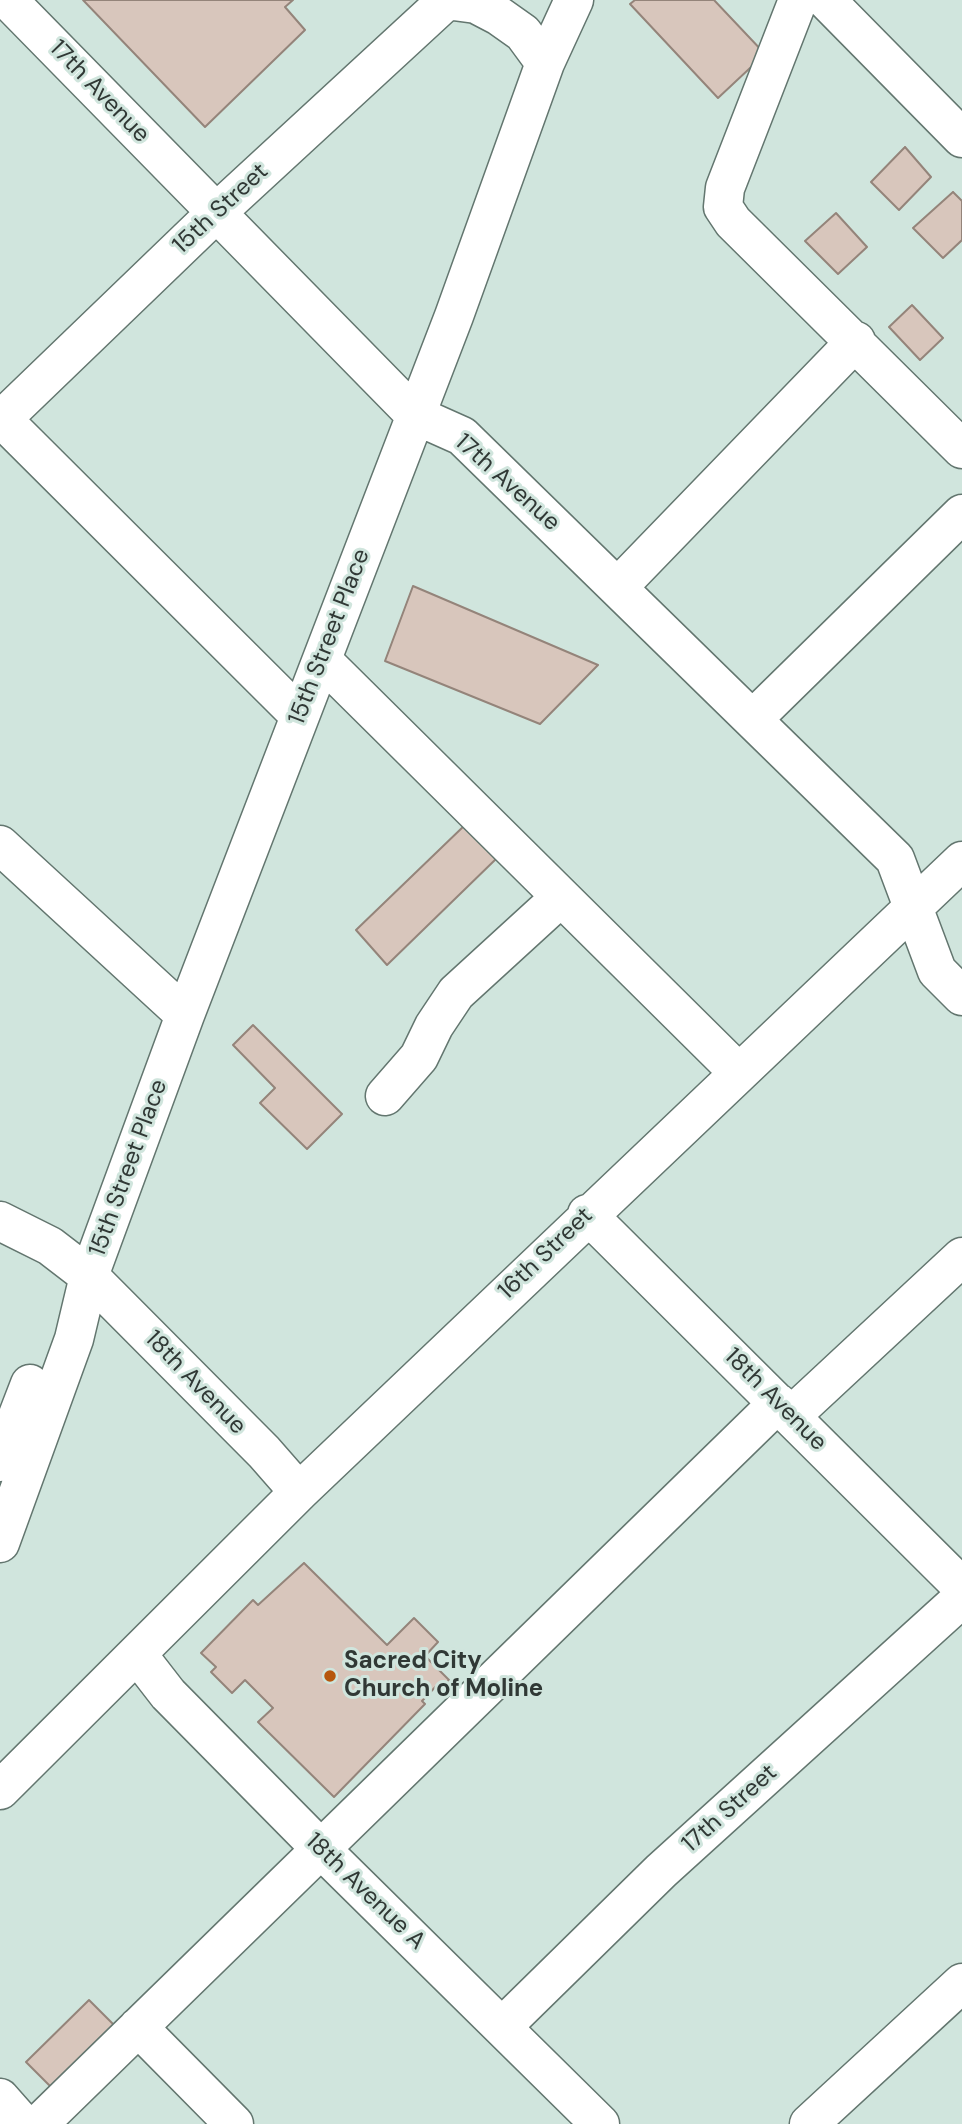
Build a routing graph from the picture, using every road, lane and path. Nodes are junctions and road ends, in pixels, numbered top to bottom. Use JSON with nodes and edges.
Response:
{"nodes":[{"id":1,"x":8,"y":0,"type":"edge"},
{"id":2,"x":446,"y":0,"type":"edge"},
{"id":3,"x":574,"y":0,"type":"edge"},
{"id":4,"x":798,"y":0,"type":"edge"},
{"id":5,"x":826,"y":0,"type":"edge"},
{"id":6,"x":545,"y":63,"type":"junction"},
{"id":7,"x":957,"y":123,"type":"edge"},
{"id":8,"x":216,"y":212,"type":"junction"},
{"id":9,"x":856,"y":341,"type":"junction"},
{"id":10,"x":415,"y":415,"type":"junction"},
{"id":11,"x":1,"y":419,"type":"edge"},
{"id":12,"x":962,"y":449,"type":"edge"},
{"id":13,"x":962,"y":514,"type":"edge"},
{"id":14,"x":618,"y":587,"type":"junction"},
{"id":15,"x":322,"y":660,"type":"junction"},
{"id":16,"x":300,"y":716,"type":"junction"},
{"id":17,"x":753,"y":719,"type":"junction"},
{"id":18,"x":2,"y":850,"type":"edge"},
{"id":19,"x":962,"y":861,"type":"edge"},
{"id":20,"x":561,"y":897,"type":"junction"},
{"id":21,"x":912,"y":909,"type":"junction"},
{"id":22,"x":962,"y":996,"type":"edge"},
{"id":23,"x":185,"y":1015,"type":"junction"},
{"id":24,"x":738,"y":1072,"type":"junction"},
{"id":25,"x":385,"y":1096,"type":"dead end"},
{"id":26,"x":587,"y":1214,"type":"junction"},
{"id":27,"x":0,"y":1221,"type":"edge"},
{"id":28,"x":962,"y":1257,"type":"edge"},
{"id":29,"x":89,"y":1276,"type":"junction"},
{"id":30,"x":785,"y":1409,"type":"junction"},
{"id":31,"x":0,"y":1462,"type":"edge"},
{"id":32,"x":299,"y":1492,"type":"junction"},
{"id":33,"x":0,"y":1543,"type":"edge"},
{"id":34,"x":962,"y":1587,"type":"edge"},
{"id":35,"x":962,"y":1598,"type":"edge"},
{"id":36,"x":137,"y":1654,"type":"junction"},
{"id":37,"x":0,"y":1790,"type":"edge"},
{"id":38,"x":320,"y":1849,"type":"junction"},
{"id":39,"x":962,"y":1983,"type":"edge"},
{"id":40,"x":503,"y":2026,"type":"junction"},
{"id":41,"x":138,"y":2028,"type":"junction"},
{"id":42,"x":0,"y":2098,"type":"edge"},
{"id":43,"x":23,"y":2124,"type":"edge"},
{"id":44,"x":39,"y":2124,"type":"edge"},
{"id":45,"x":234,"y":2124,"type":"edge"},
{"id":46,"x":600,"y":2124,"type":"edge"},
{"id":47,"x":809,"y":2124,"type":"edge"}],
"edges":[{"from":1,"to":8,"type":"street","name":"17th Avenue"},
{"from":2,"to":6,"type":"street"},
{"from":2,"to":8,"type":"street","name":"15th Street"},
{"from":3,"to":6,"type":"street","name":"15th Street Place"},
{"from":4,"to":9,"type":"street"},
{"from":5,"to":7,"type":"street"},
{"from":6,"to":10,"type":"street","name":"15th Street Place"},
{"from":8,"to":10,"type":"street","name":"17th Avenue"},
{"from":8,"to":11,"type":"street","name":"15th Street"},
{"from":9,"to":12,"type":"street"},
{"from":9,"to":14,"type":"street"},
{"from":10,"to":14,"type":"street","name":"17th Avenue"},
{"from":10,"to":15,"type":"street","name":"15th Street Place"},
{"from":11,"to":16,"type":"street"},
{"from":13,"to":17,"type":"street"},
{"from":14,"to":17,"type":"street","name":"17th Avenue"},
{"from":15,"to":16,"type":"street","name":"15th Street Place"},
{"from":15,"to":20,"type":"street"},
{"from":16,"to":23,"type":"street","name":"15th Street Place"},
{"from":17,"to":21,"type":"street","name":"17th Avenue"},
{"from":18,"to":23,"type":"street"},
{"from":19,"to":21,"type":"street","name":"16th Street"},
{"from":20,"to":24,"type":"street"},
{"from":20,"to":25,"type":"street"},
{"from":21,"to":22,"type":"street","name":"17th Avenue"},
{"from":21,"to":24,"type":"street","name":"16th Street"},
{"from":23,"to":29,"type":"street","name":"15th Street Place"},
{"from":24,"to":26,"type":"street","name":"16th Street"},
{"from":26,"to":30,"type":"street","name":"18th Avenue"},
{"from":26,"to":32,"type":"street","name":"16th Street"},
{"from":27,"to":29,"type":"street","name":"18th Avenue"},
{"from":28,"to":30,"type":"street"},
{"from":29,"to":31,"type":"street","name":"15th Street Place"},
{"from":29,"to":32,"type":"street","name":"18th Avenue"},
{"from":29,"to":33,"type":"street","name":"15th Street Place"},
{"from":30,"to":34,"type":"street","name":"18th Avenue"},
{"from":30,"to":38,"type":"street"},
{"from":32,"to":36,"type":"street","name":"16th Street"},
{"from":35,"to":40,"type":"street","name":"17th Street"},
{"from":36,"to":37,"type":"street","name":"16th Street"},
{"from":36,"to":38,"type":"street","name":"18th Avenue A"},
{"from":38,"to":40,"type":"street","name":"18th Avenue A"},
{"from":38,"to":41,"type":"street"},
{"from":39,"to":47,"type":"street"},
{"from":40,"to":46,"type":"street","name":"18th Avenue A"},
{"from":41,"to":44,"type":"street"},
{"from":41,"to":45,"type":"street"},
{"from":42,"to":43,"type":"street"}]}
